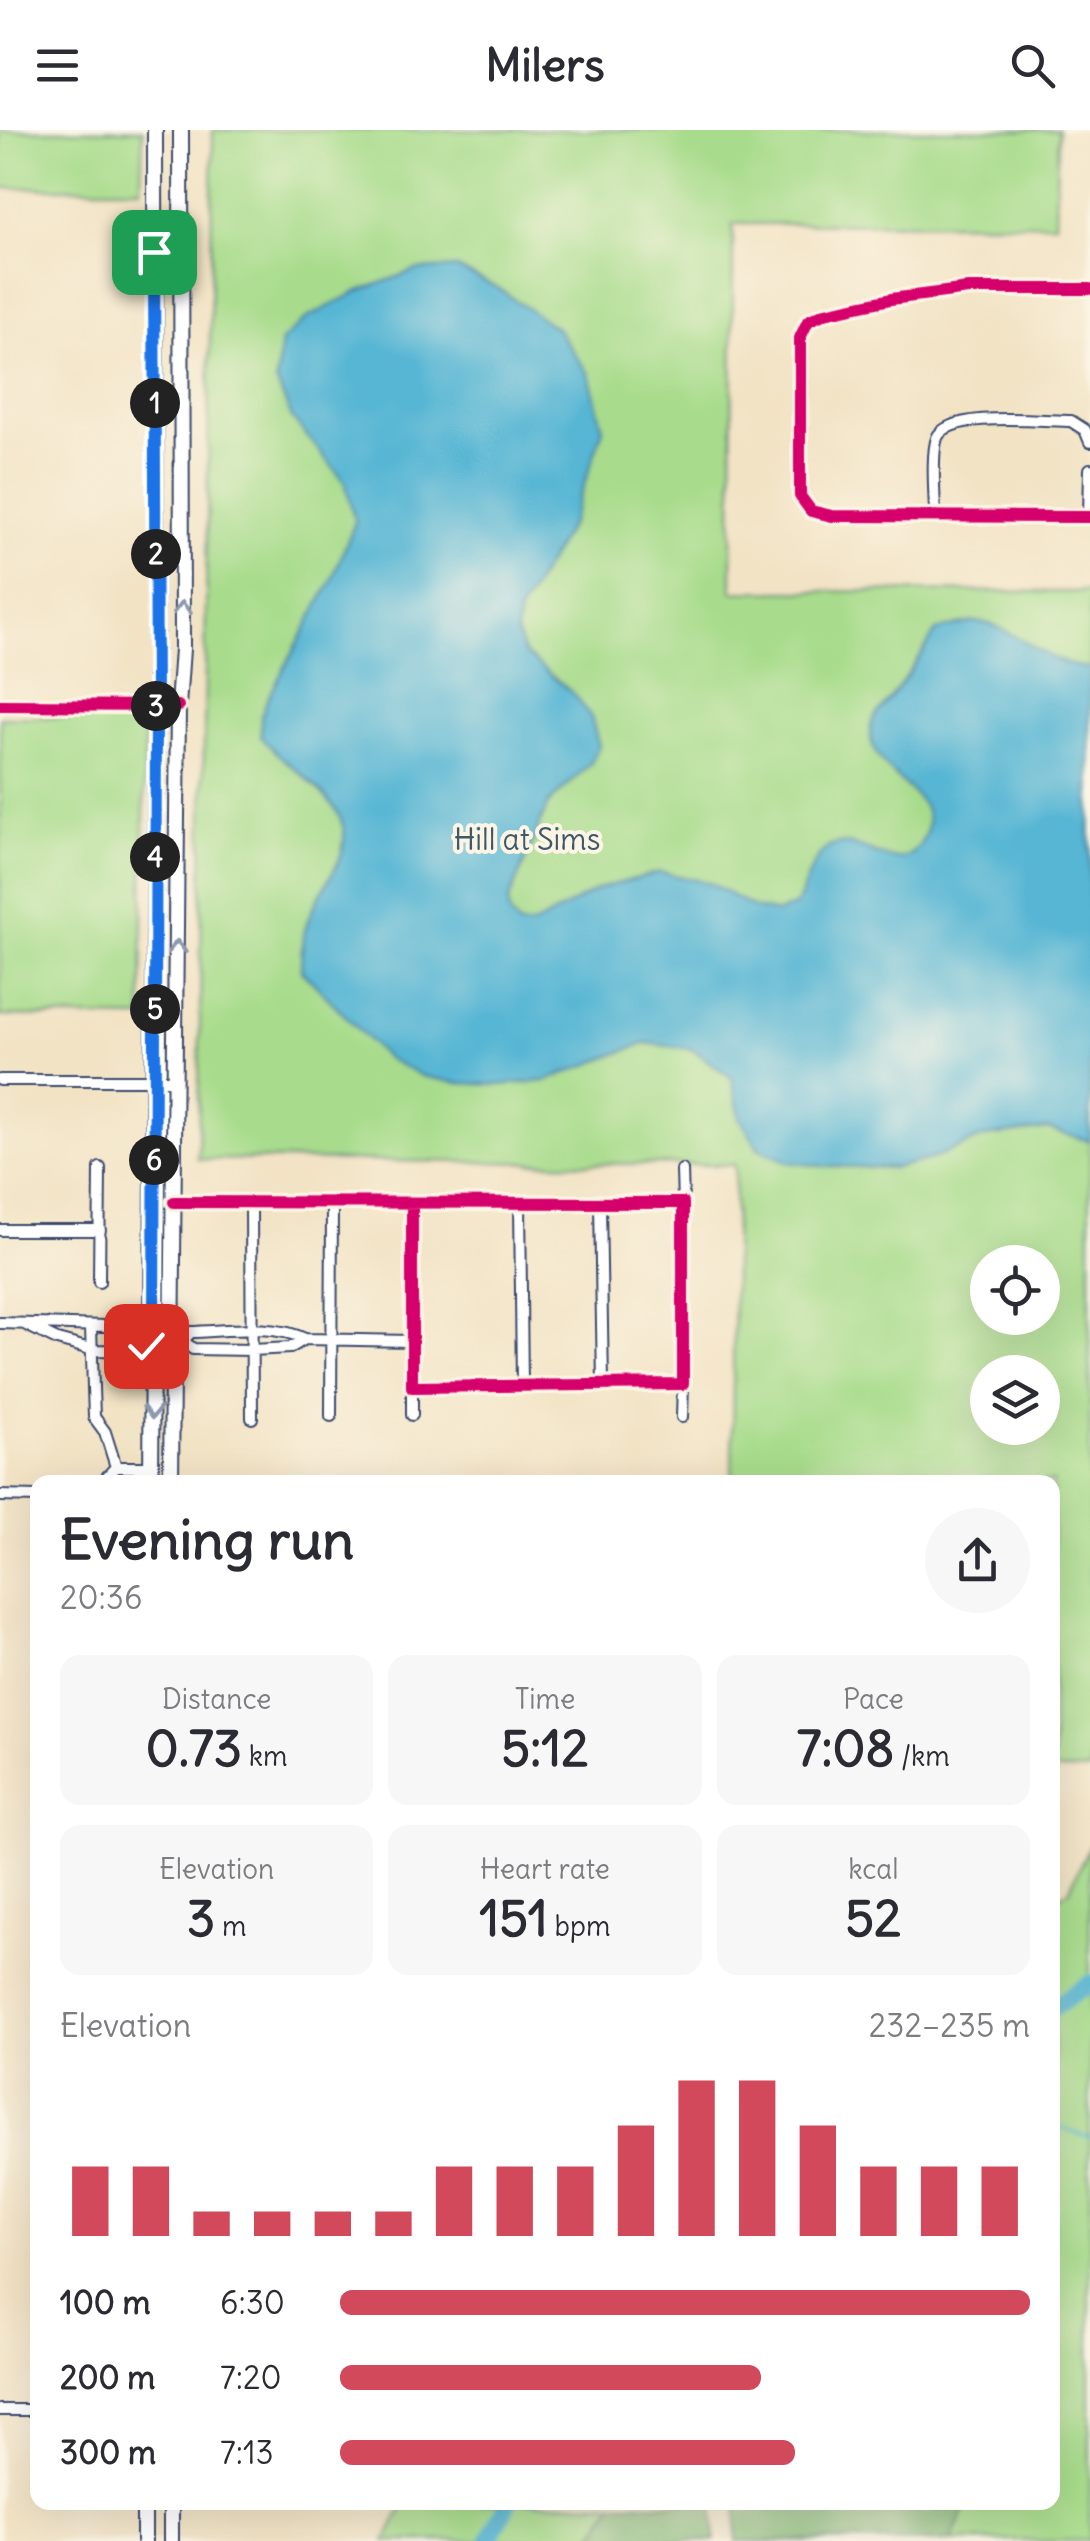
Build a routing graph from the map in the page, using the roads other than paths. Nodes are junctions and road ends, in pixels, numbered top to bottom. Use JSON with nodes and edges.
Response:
{"nodes":[{"id":1,"x":154,"y":130,"type":"edge"},
{"id":2,"x":181,"y":130,"type":"edge"},
{"id":3,"x":154,"y":232,"type":"junction"},
{"id":4,"x":180,"y":232,"type":"junction"},
{"id":5,"x":1090,"y":289,"type":"edge"},
{"id":6,"x":1090,"y":442,"type":"edge"},
{"id":7,"x":1090,"y":470,"type":"edge"},
{"id":8,"x":935,"y":516,"type":"junction"},
{"id":9,"x":1090,"y":516,"type":"edge"},
{"id":10,"x":0,"y":705,"type":"edge"},
{"id":11,"x":156,"y":706,"type":"junction"},
{"id":12,"x":178,"y":706,"type":"junction"},
{"id":13,"x":155,"y":894,"type":"junction"},
{"id":14,"x":177,"y":894,"type":"junction"},
{"id":15,"x":0,"y":1080,"type":"edge"},
{"id":16,"x":154,"y":1080,"type":"junction"},
{"id":17,"x":176,"y":1080,"type":"junction"},
{"id":18,"x":100,"y":1168,"type":"dead end"},
{"id":19,"x":682,"y":1170,"type":"dead end"},
{"id":20,"x":174,"y":1202,"type":"junction"},
{"id":21,"x":251,"y":1203,"type":"junction"},
{"id":22,"x":520,"y":1203,"type":"junction"},
{"id":23,"x":682,"y":1203,"type":"junction"},
{"id":24,"x":332,"y":1204,"type":"junction"},
{"id":25,"x":412,"y":1204,"type":"junction"},
{"id":26,"x":600,"y":1204,"type":"junction"},
{"id":27,"x":0,"y":1230,"type":"edge"},
{"id":28,"x":100,"y":1230,"type":"junction"},
{"id":29,"x":100,"y":1282,"type":"dead end"},
{"id":30,"x":0,"y":1323,"type":"edge"},
{"id":31,"x":24,"y":1324,"type":"junction"},
{"id":32,"x":91,"y":1327,"type":"junction"},
{"id":33,"x":222,"y":1331,"type":"junction"},
{"id":34,"x":251,"y":1331,"type":"junction"},
{"id":35,"x":305,"y":1339,"type":"junction"},
{"id":36,"x":331,"y":1340,"type":"junction"},
{"id":37,"x":154,"y":1341,"type":"junction"},
{"id":38,"x":177,"y":1341,"type":"junction"},
{"id":39,"x":411,"y":1341,"type":"junction"},
{"id":40,"x":94,"y":1350,"type":"junction"},
{"id":41,"x":223,"y":1350,"type":"junction"},
{"id":42,"x":252,"y":1350,"type":"junction"},
{"id":43,"x":602,"y":1384,"type":"junction"},
{"id":44,"x":682,"y":1384,"type":"junction"},
{"id":45,"x":522,"y":1385,"type":"junction"},
{"id":46,"x":412,"y":1386,"type":"junction"},
{"id":47,"x":412,"y":1415,"type":"dead end"},
{"id":48,"x":330,"y":1416,"type":"dead end"},
{"id":49,"x":682,"y":1417,"type":"dead end"},
{"id":50,"x":252,"y":1418,"type":"dead end"},
{"id":51,"x":116,"y":1467,"type":"junction"},
{"id":52,"x":109,"y":1475,"type":"edge"},
{"id":53,"x":151,"y":1475,"type":"edge"},
{"id":54,"x":171,"y":1475,"type":"edge"},
{"id":55,"x":0,"y":1496,"type":"edge"},
{"id":56,"x":30,"y":1497,"type":"edge"},
{"id":57,"x":0,"y":2410,"type":"edge"},
{"id":58,"x":30,"y":2410,"type":"edge"},
{"id":59,"x":144,"y":2510,"type":"edge"},
{"id":60,"x":171,"y":2510,"type":"edge"},
{"id":61,"x":144,"y":2541,"type":"edge"},
{"id":62,"x":171,"y":2541,"type":"edge"}],
"edges":[{"from":1,"to":3,"type":"main road"},
{"from":2,"to":4,"type":"main road"},
{"from":3,"to":4,"type":"main road"},
{"from":3,"to":11,"type":"main road"},
{"from":12,"to":4,"type":"main road","one_way":true},
{"from":5,"to":8,"type":"street"},
{"from":6,"to":8,"type":"street"},
{"from":7,"to":9,"type":"street"},
{"from":8,"to":9,"type":"street"},
{"from":10,"to":11,"type":"street"},
{"from":11,"to":12,"type":"street"},
{"from":11,"to":13,"type":"main road"},
{"from":12,"to":14,"type":"main road"},
{"from":13,"to":14,"type":"main road"},
{"from":13,"to":16,"type":"main road"},
{"from":17,"to":14,"type":"main road","one_way":true},
{"from":15,"to":16,"type":"street"},
{"from":16,"to":17,"type":"street"},
{"from":16,"to":37,"type":"main road"},
{"from":17,"to":20,"type":"main road"},
{"from":18,"to":28,"type":"street"},
{"from":19,"to":23,"type":"street"},
{"from":20,"to":21,"type":"street"},
{"from":20,"to":38,"type":"main road"},
{"from":21,"to":24,"type":"street"},
{"from":21,"to":34,"type":"street"},
{"from":22,"to":25,"type":"street"},
{"from":22,"to":26,"type":"street"},
{"from":22,"to":45,"type":"street"},
{"from":23,"to":26,"type":"street"},
{"from":23,"to":44,"type":"street"},
{"from":24,"to":25,"type":"street"},
{"from":24,"to":36,"type":"street"},
{"from":25,"to":39,"type":"street"},
{"from":26,"to":43,"type":"street"},
{"from":27,"to":28,"type":"street"},
{"from":28,"to":29,"type":"street"},
{"from":30,"to":31,"type":"street"},
{"from":31,"to":32,"type":"street"},
{"from":31,"to":40,"type":"street"},
{"from":32,"to":37,"type":"street"},
{"from":32,"to":40,"type":"street"},
{"from":33,"to":34,"type":"street"},
{"from":33,"to":38,"type":"street"},
{"from":33,"to":41,"type":"street"},
{"from":34,"to":35,"type":"street"},
{"from":34,"to":42,"type":"street"},
{"from":35,"to":36,"type":"street"},
{"from":35,"to":42,"type":"street"},
{"from":36,"to":39,"type":"street"},
{"from":36,"to":48,"type":"street"},
{"from":37,"to":38,"type":"street"},
{"from":37,"to":40,"type":"street"},
{"from":37,"to":53,"type":"main road","one_way":true},
{"from":38,"to":41,"type":"street"},
{"from":38,"to":54,"type":"main road"},
{"from":39,"to":46,"type":"street"},
{"from":40,"to":51,"type":"street"},
{"from":41,"to":42,"type":"street"},
{"from":42,"to":50,"type":"street"},
{"from":43,"to":44,"type":"street"},
{"from":43,"to":45,"type":"street"},
{"from":44,"to":49,"type":"street"},
{"from":45,"to":46,"type":"street"},
{"from":46,"to":47,"type":"street"},
{"from":51,"to":52,"type":"street"},
{"from":51,"to":53,"type":"street"},
{"from":55,"to":56,"type":"street"},
{"from":57,"to":58,"type":"street"},
{"from":59,"to":61,"type":"main road"},
{"from":60,"to":62,"type":"main road"}]}
